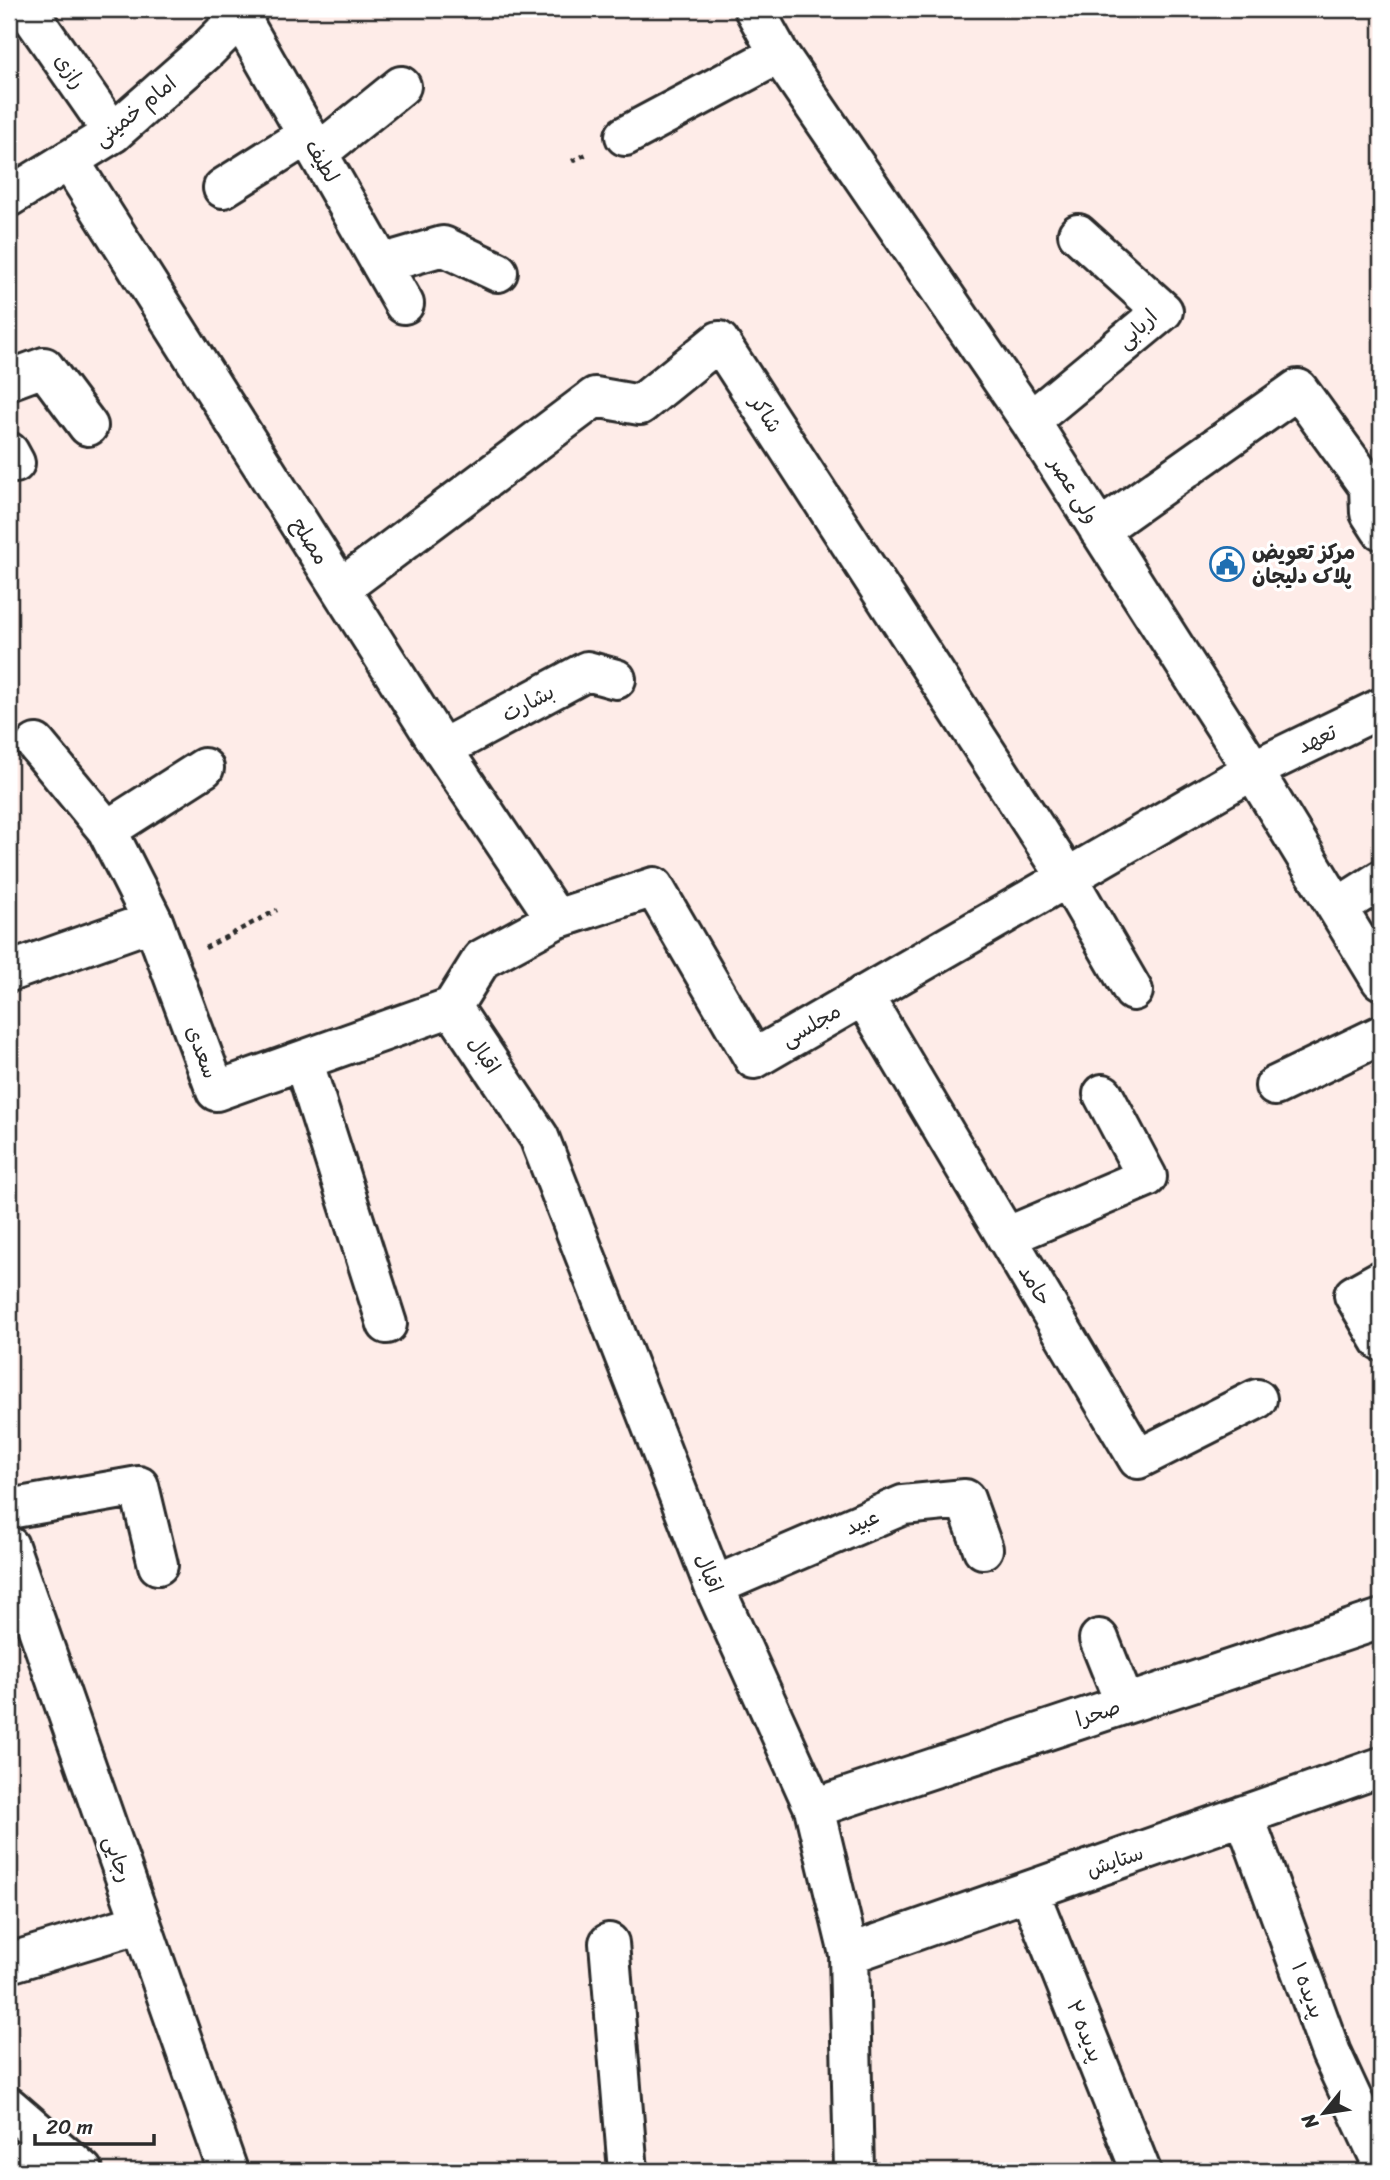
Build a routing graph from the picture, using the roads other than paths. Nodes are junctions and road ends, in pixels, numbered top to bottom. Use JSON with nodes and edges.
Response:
{"nodes":[{"id":1,"x":27,"y":9,"type":"edge"},
{"id":2,"x":754,"y":9,"type":"edge"},
{"id":3,"x":244,"y":13,"type":"edge"},
{"id":4,"x":779,"y":54,"type":"junction"},
{"id":5,"x":401,"y":86,"type":"dead end"},
{"id":6,"x":113,"y":132,"type":"junction"},
{"id":7,"x":625,"y":136,"type":"dead end"},
{"id":8,"x":313,"y":144,"type":"junction"},
{"id":9,"x":69,"y":160,"type":"junction"},
{"id":10,"x":223,"y":188,"type":"dead end"},
{"id":11,"x":9,"y":197,"type":"edge"},
{"id":12,"x":1078,"y":234,"type":"dead end"},
{"id":13,"x":380,"y":264,"type":"junction"},
{"id":14,"x":498,"y":272,"type":"dead end"},
{"id":15,"x":404,"y":304,"type":"dead end"},
{"id":16,"x":9,"y":380,"type":"edge"},
{"id":17,"x":1030,"y":421,"type":"junction"},
{"id":18,"x":88,"y":426,"type":"dead end"},
{"id":19,"x":1099,"y":530,"type":"junction"},
{"id":20,"x":1381,"y":530,"type":"edge"},
{"id":21,"x":341,"y":589,"type":"junction"},
{"id":22,"x":616,"y":679,"type":"dead end"},
{"id":23,"x":1381,"y":708,"type":"edge"},
{"id":24,"x":36,"y":744,"type":"dead end"},
{"id":25,"x":442,"y":748,"type":"junction"},
{"id":26,"x":204,"y":768,"type":"dead end"},
{"id":27,"x":1253,"y":770,"type":"junction"},
{"id":28,"x":107,"y":830,"type":"junction"},
{"id":29,"x":1067,"y":877,"type":"junction"},
{"id":30,"x":1381,"y":880,"type":"edge"},
{"id":31,"x":1337,"y":908,"type":"junction"},
{"id":32,"x":556,"y":919,"type":"junction"},
{"id":33,"x":153,"y":921,"type":"junction"},
{"id":34,"x":9,"y":972,"type":"edge"},
{"id":35,"x":1381,"y":980,"type":"edge"},
{"id":36,"x":1133,"y":991,"type":"dead end"},
{"id":37,"x":863,"y":995,"type":"junction"},
{"id":38,"x":452,"y":1007,"type":"junction"},
{"id":39,"x":1381,"y":1035,"type":"edge"},
{"id":40,"x":303,"y":1060,"type":"junction"},
{"id":41,"x":1275,"y":1086,"type":"dead end"},
{"id":42,"x":1103,"y":1094,"type":"dead end"},
{"id":43,"x":1006,"y":1237,"type":"junction"},
{"id":44,"x":1381,"y":1280,"type":"edge"},
{"id":45,"x":387,"y":1325,"type":"dead end"},
{"id":46,"x":1381,"y":1341,"type":"edge"},
{"id":47,"x":1257,"y":1399,"type":"dead end"},
{"id":48,"x":9,"y":1509,"type":"edge"},
{"id":49,"x":9,"y":1546,"type":"edge"},
{"id":50,"x":983,"y":1549,"type":"dead end"},
{"id":51,"x":158,"y":1566,"type":"dead end"},
{"id":52,"x":714,"y":1586,"type":"junction"},
{"id":53,"x":1381,"y":1619,"type":"edge"},
{"id":54,"x":1099,"y":1639,"type":"dead end"},
{"id":55,"x":1125,"y":1704,"type":"junction"},
{"id":56,"x":1381,"y":1767,"type":"edge"},
{"id":57,"x":814,"y":1808,"type":"junction"},
{"id":58,"x":1244,"y":1815,"type":"junction"},
{"id":59,"x":1029,"y":1891,"type":"junction"},
{"id":60,"x":141,"y":1923,"type":"junction"},
{"id":61,"x":609,"y":1943,"type":"dead end"},
{"id":62,"x":849,"y":1955,"type":"junction"},
{"id":63,"x":9,"y":1963,"type":"edge"},
{"id":64,"x":9,"y":2107,"type":"edge"},
{"id":65,"x":50,"y":2143,"type":"junction"},
{"id":66,"x":1381,"y":2161,"type":"edge"},
{"id":67,"x":9,"y":2170,"type":"edge"},
{"id":68,"x":83,"y":2171,"type":"edge"},
{"id":69,"x":228,"y":2171,"type":"edge"},
{"id":70,"x":628,"y":2171,"type":"edge"},
{"id":71,"x":854,"y":2171,"type":"edge"},
{"id":72,"x":1141,"y":2171,"type":"edge"}],
"edges":[{"from":1,"to":6,"type":"street","name":"رازی"},
{"from":2,"to":4,"type":"street","name":"ولی عصر"},
{"from":3,"to":6,"type":"street","name":"امام خمینی"},
{"from":3,"to":8,"type":"street","name":"لطیف"},
{"from":4,"to":7,"type":"street"},
{"from":4,"to":17,"type":"street","name":"ولی عصر"},
{"from":5,"to":8,"type":"street"},
{"from":6,"to":9,"type":"street","name":"امام خمینی"},
{"from":8,"to":10,"type":"street"},
{"from":8,"to":13,"type":"street","name":"لطیف"},
{"from":9,"to":11,"type":"street","name":"امام خمینی"},
{"from":9,"to":21,"type":"street","name":"مصلح"},
{"from":12,"to":17,"type":"street","name":"اربابی"},
{"from":13,"to":14,"type":"street"},
{"from":13,"to":15,"type":"street","name":"لطیف"},
{"from":16,"to":18,"type":"street"},
{"from":17,"to":19,"type":"street","name":"ولی عصر"},
{"from":19,"to":20,"type":"street"},
{"from":19,"to":27,"type":"street","name":"ولی عصر"},
{"from":21,"to":25,"type":"street","name":"مصلح"},
{"from":21,"to":29,"type":"street","name":"شاکر"},
{"from":22,"to":25,"type":"street","name":"بشارت"},
{"from":23,"to":27,"type":"street","name":"تعهد"},
{"from":24,"to":28,"type":"street","name":"سعدی"},
{"from":25,"to":32,"type":"street","name":"مصلح"},
{"from":26,"to":28,"type":"street"},
{"from":27,"to":29,"type":"street","name":"مجلسی"},
{"from":27,"to":31,"type":"street","name":"ولی عصر"},
{"from":28,"to":33,"type":"street","name":"سعدی"},
{"from":29,"to":36,"type":"street"},
{"from":29,"to":37,"type":"street","name":"مجلسی"},
{"from":30,"to":31,"type":"street"},
{"from":31,"to":35,"type":"street","name":"ولی عصر"},
{"from":32,"to":37,"type":"street","name":"مجلسی"},
{"from":32,"to":38,"type":"street","name":"مجلسی"},
{"from":33,"to":34,"type":"street"},
{"from":33,"to":40,"type":"street","name":"سعدی"},
{"from":37,"to":43,"type":"street","name":"حامد"},
{"from":38,"to":40,"type":"street","name":"سعدی"},
{"from":38,"to":52,"type":"street","name":"اقبال"},
{"from":39,"to":41,"type":"street"},
{"from":40,"to":45,"type":"street"},
{"from":42,"to":43,"type":"street"},
{"from":43,"to":47,"type":"street","name":"حامد"},
{"from":44,"to":46,"type":"street"},
{"from":48,"to":51,"type":"street"},
{"from":49,"to":60,"type":"street","name":"رجایی"},
{"from":50,"to":52,"type":"street","name":"عبید"},
{"from":52,"to":57,"type":"street","name":"اقبال"},
{"from":53,"to":55,"type":"street","name":"صحرا"},
{"from":54,"to":55,"type":"street"},
{"from":55,"to":57,"type":"street","name":"صحرا"},
{"from":56,"to":58,"type":"street","name":"ستایش"},
{"from":57,"to":62,"type":"street","name":"اقبال"},
{"from":58,"to":59,"type":"street","name":"ستایش"},
{"from":58,"to":66,"type":"street","name":"پدیده ۱"},
{"from":59,"to":62,"type":"street","name":"ستایش"},
{"from":59,"to":72,"type":"street","name":"پدیده ۲"},
{"from":60,"to":63,"type":"street"},
{"from":60,"to":69,"type":"street","name":"رجایی"},
{"from":61,"to":70,"type":"street"},
{"from":62,"to":71,"type":"street","name":"اقبال"},
{"from":64,"to":65,"type":"street"},
{"from":65,"to":67,"type":"street"},
{"from":65,"to":68,"type":"street"}]}
